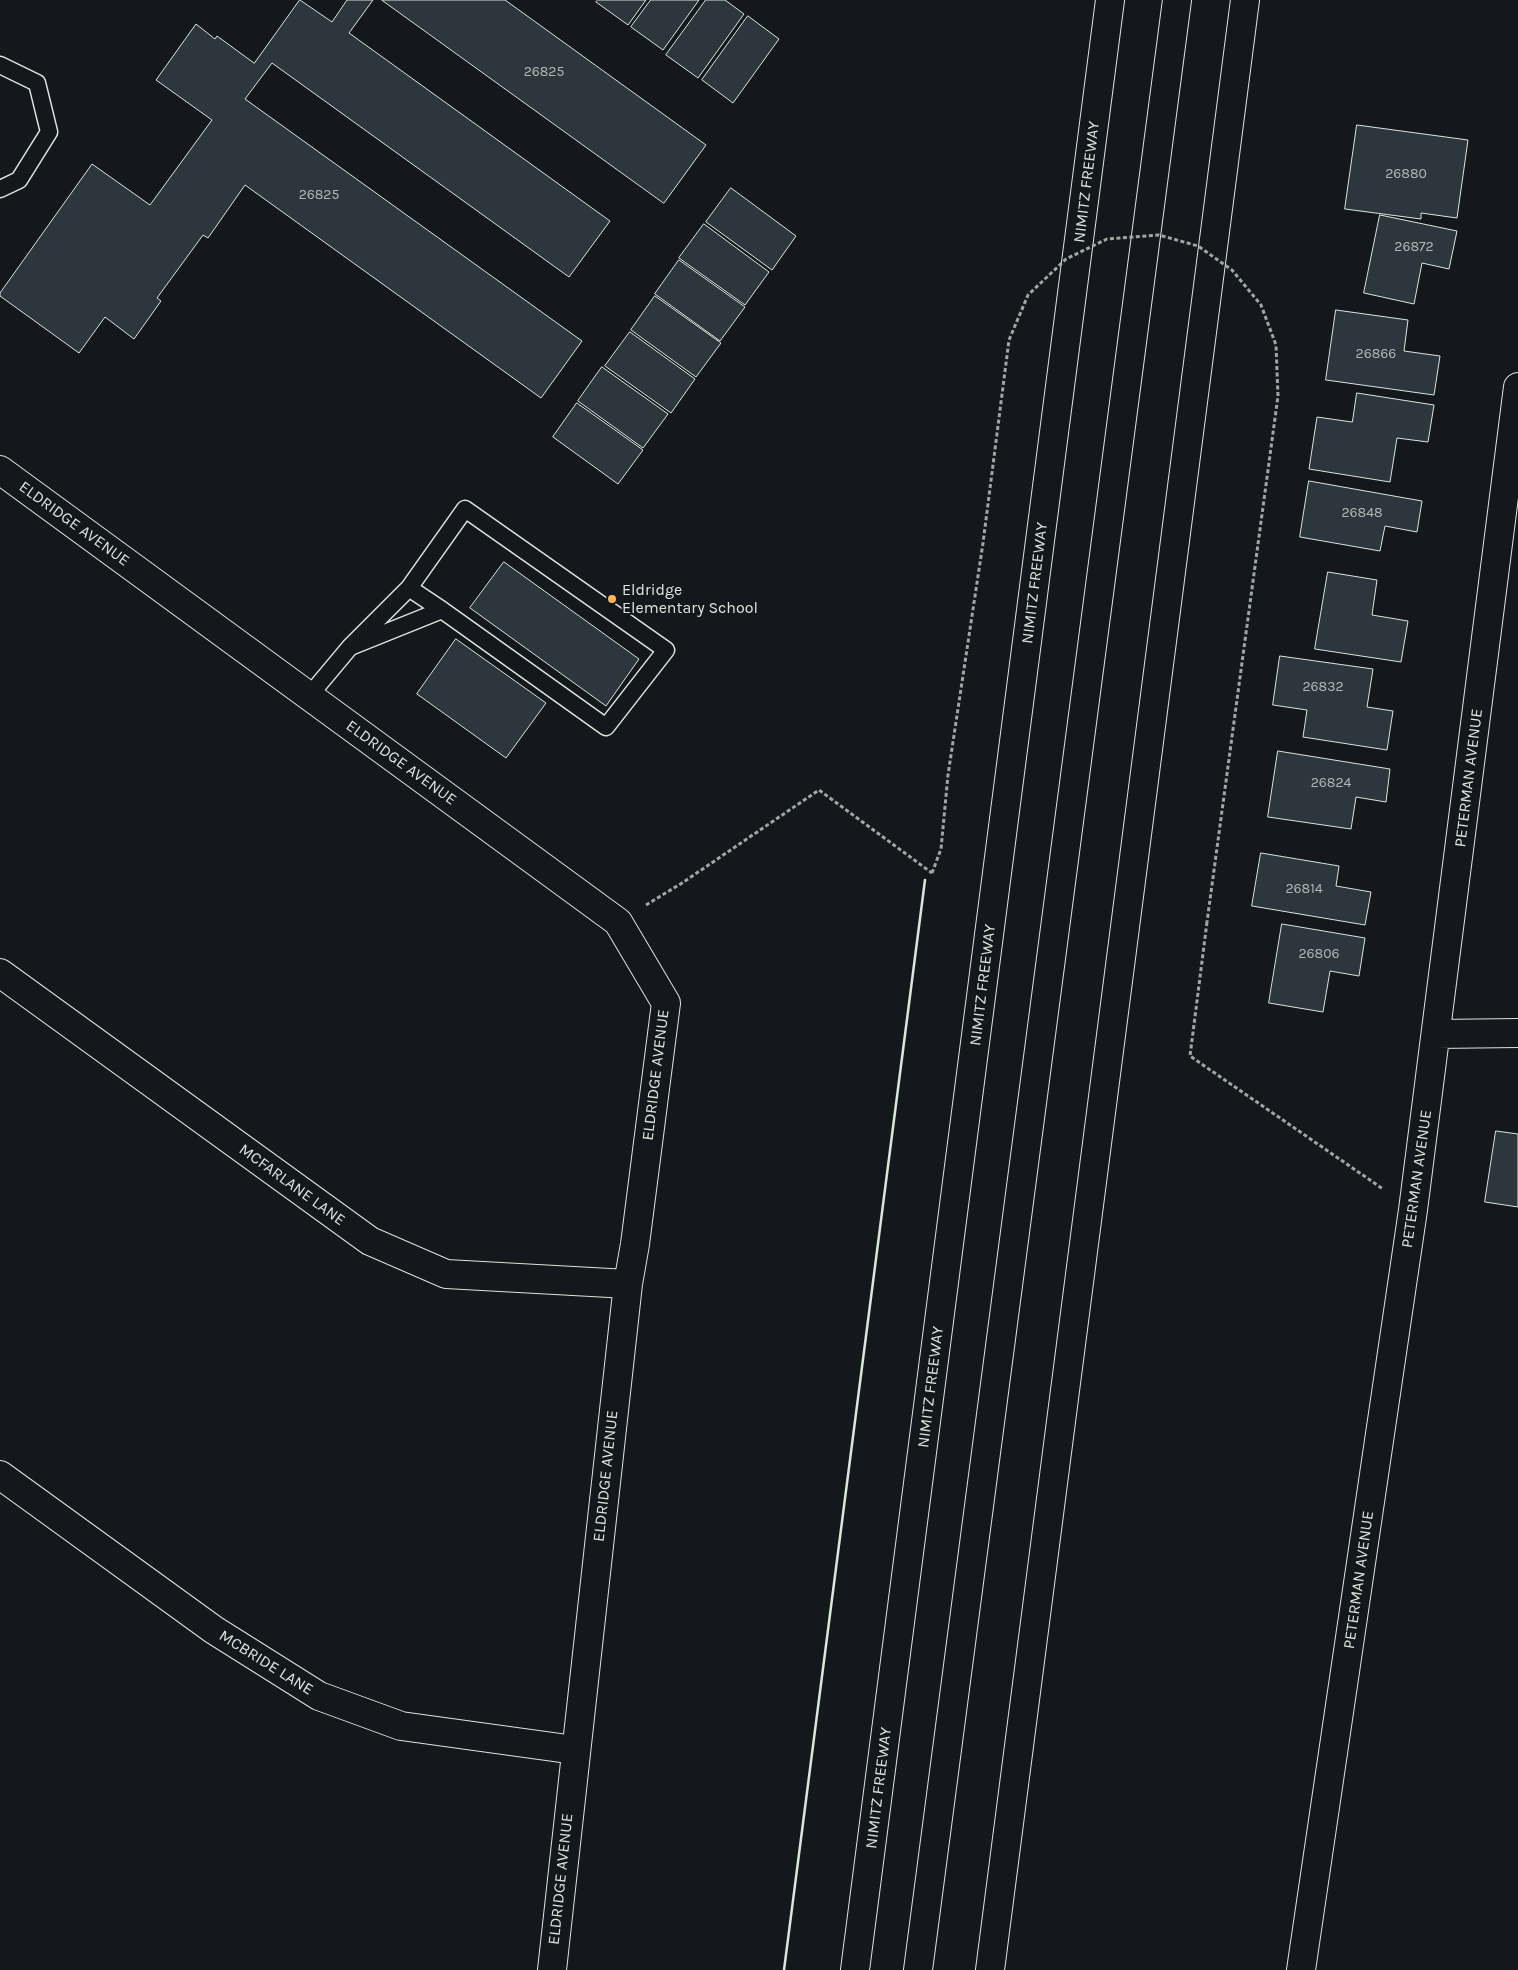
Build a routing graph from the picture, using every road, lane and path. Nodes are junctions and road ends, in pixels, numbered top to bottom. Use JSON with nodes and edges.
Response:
{"nodes":[{"id":1,"x":1110,"y":0,"type":"edge"},
{"id":2,"x":1177,"y":0,"type":"edge"},
{"id":3,"x":1245,"y":0,"type":"edge"},
{"id":4,"x":0,"y":65,"type":"edge"},
{"id":5,"x":0,"y":188,"type":"edge"},
{"id":6,"x":1518,"y":387,"type":"edge"},
{"id":7,"x":0,"y":470,"type":"edge"},
{"id":8,"x":1509,"y":541,"type":"edge"},
{"id":9,"x":409,"y":588,"type":"junction"},
{"id":10,"x":442,"y":610,"type":"junction"},
{"id":11,"x":350,"y":646,"type":"junction"},
{"id":12,"x":309,"y":696,"type":"junction"},
{"id":13,"x":618,"y":922,"type":"junction"},
{"id":14,"x":0,"y":972,"type":"edge"},
{"id":15,"x":1518,"y":1033,"type":"edge"},
{"id":16,"x":1436,"y":1034,"type":"junction"},
{"id":17,"x":1413,"y":1210,"type":"junction"},
{"id":18,"x":628,"y":1284,"type":"junction"},
{"id":19,"x":0,"y":1475,"type":"edge"},
{"id":20,"x":575,"y":1750,"type":"junction"},
{"id":21,"x":552,"y":1970,"type":"edge"},
{"id":22,"x":855,"y":1970,"type":"edge"},
{"id":23,"x":918,"y":1970,"type":"edge"},
{"id":24,"x":990,"y":1970,"type":"edge"},
{"id":25,"x":1301,"y":1970,"type":"edge"}],
"edges":[{"from":1,"to":22,"type":"main road","name":"NIMITZ FREEWAY"},
{"from":2,"to":23,"type":"main road"},
{"from":3,"to":24,"type":"main road"},
{"from":4,"to":5,"type":"lane"},
{"from":6,"to":8,"type":"main road","name":"PETERMAN AVENUE"},
{"from":7,"to":12,"type":"main road","name":"ELDRIDGE AVENUE"},
{"from":8,"to":16,"type":"main road","name":"PETERMAN AVENUE"},
{"from":9,"to":10,"type":"lane"},
{"from":9,"to":10,"type":"lane"},
{"from":9,"to":11,"type":"lane"},
{"from":10,"to":11,"type":"lane"},
{"from":11,"to":12,"type":"lane"},
{"from":12,"to":13,"type":"main road","name":"ELDRIDGE AVENUE"},
{"from":13,"to":17,"type":"path","bridge":true},
{"from":13,"to":18,"type":"main road","name":"ELDRIDGE AVENUE"},
{"from":14,"to":18,"type":"main road","name":"MCFARLANE LANE"},
{"from":15,"to":16,"type":"main road"},
{"from":16,"to":17,"type":"main road","name":"PETERMAN AVENUE"},
{"from":17,"to":25,"type":"main road","name":"PETERMAN AVENUE"},
{"from":18,"to":20,"type":"main road","name":"ELDRIDGE AVENUE"},
{"from":19,"to":20,"type":"main road","name":"MCBRIDE LANE"},
{"from":20,"to":21,"type":"main road","name":"ELDRIDGE AVENUE"}]}
